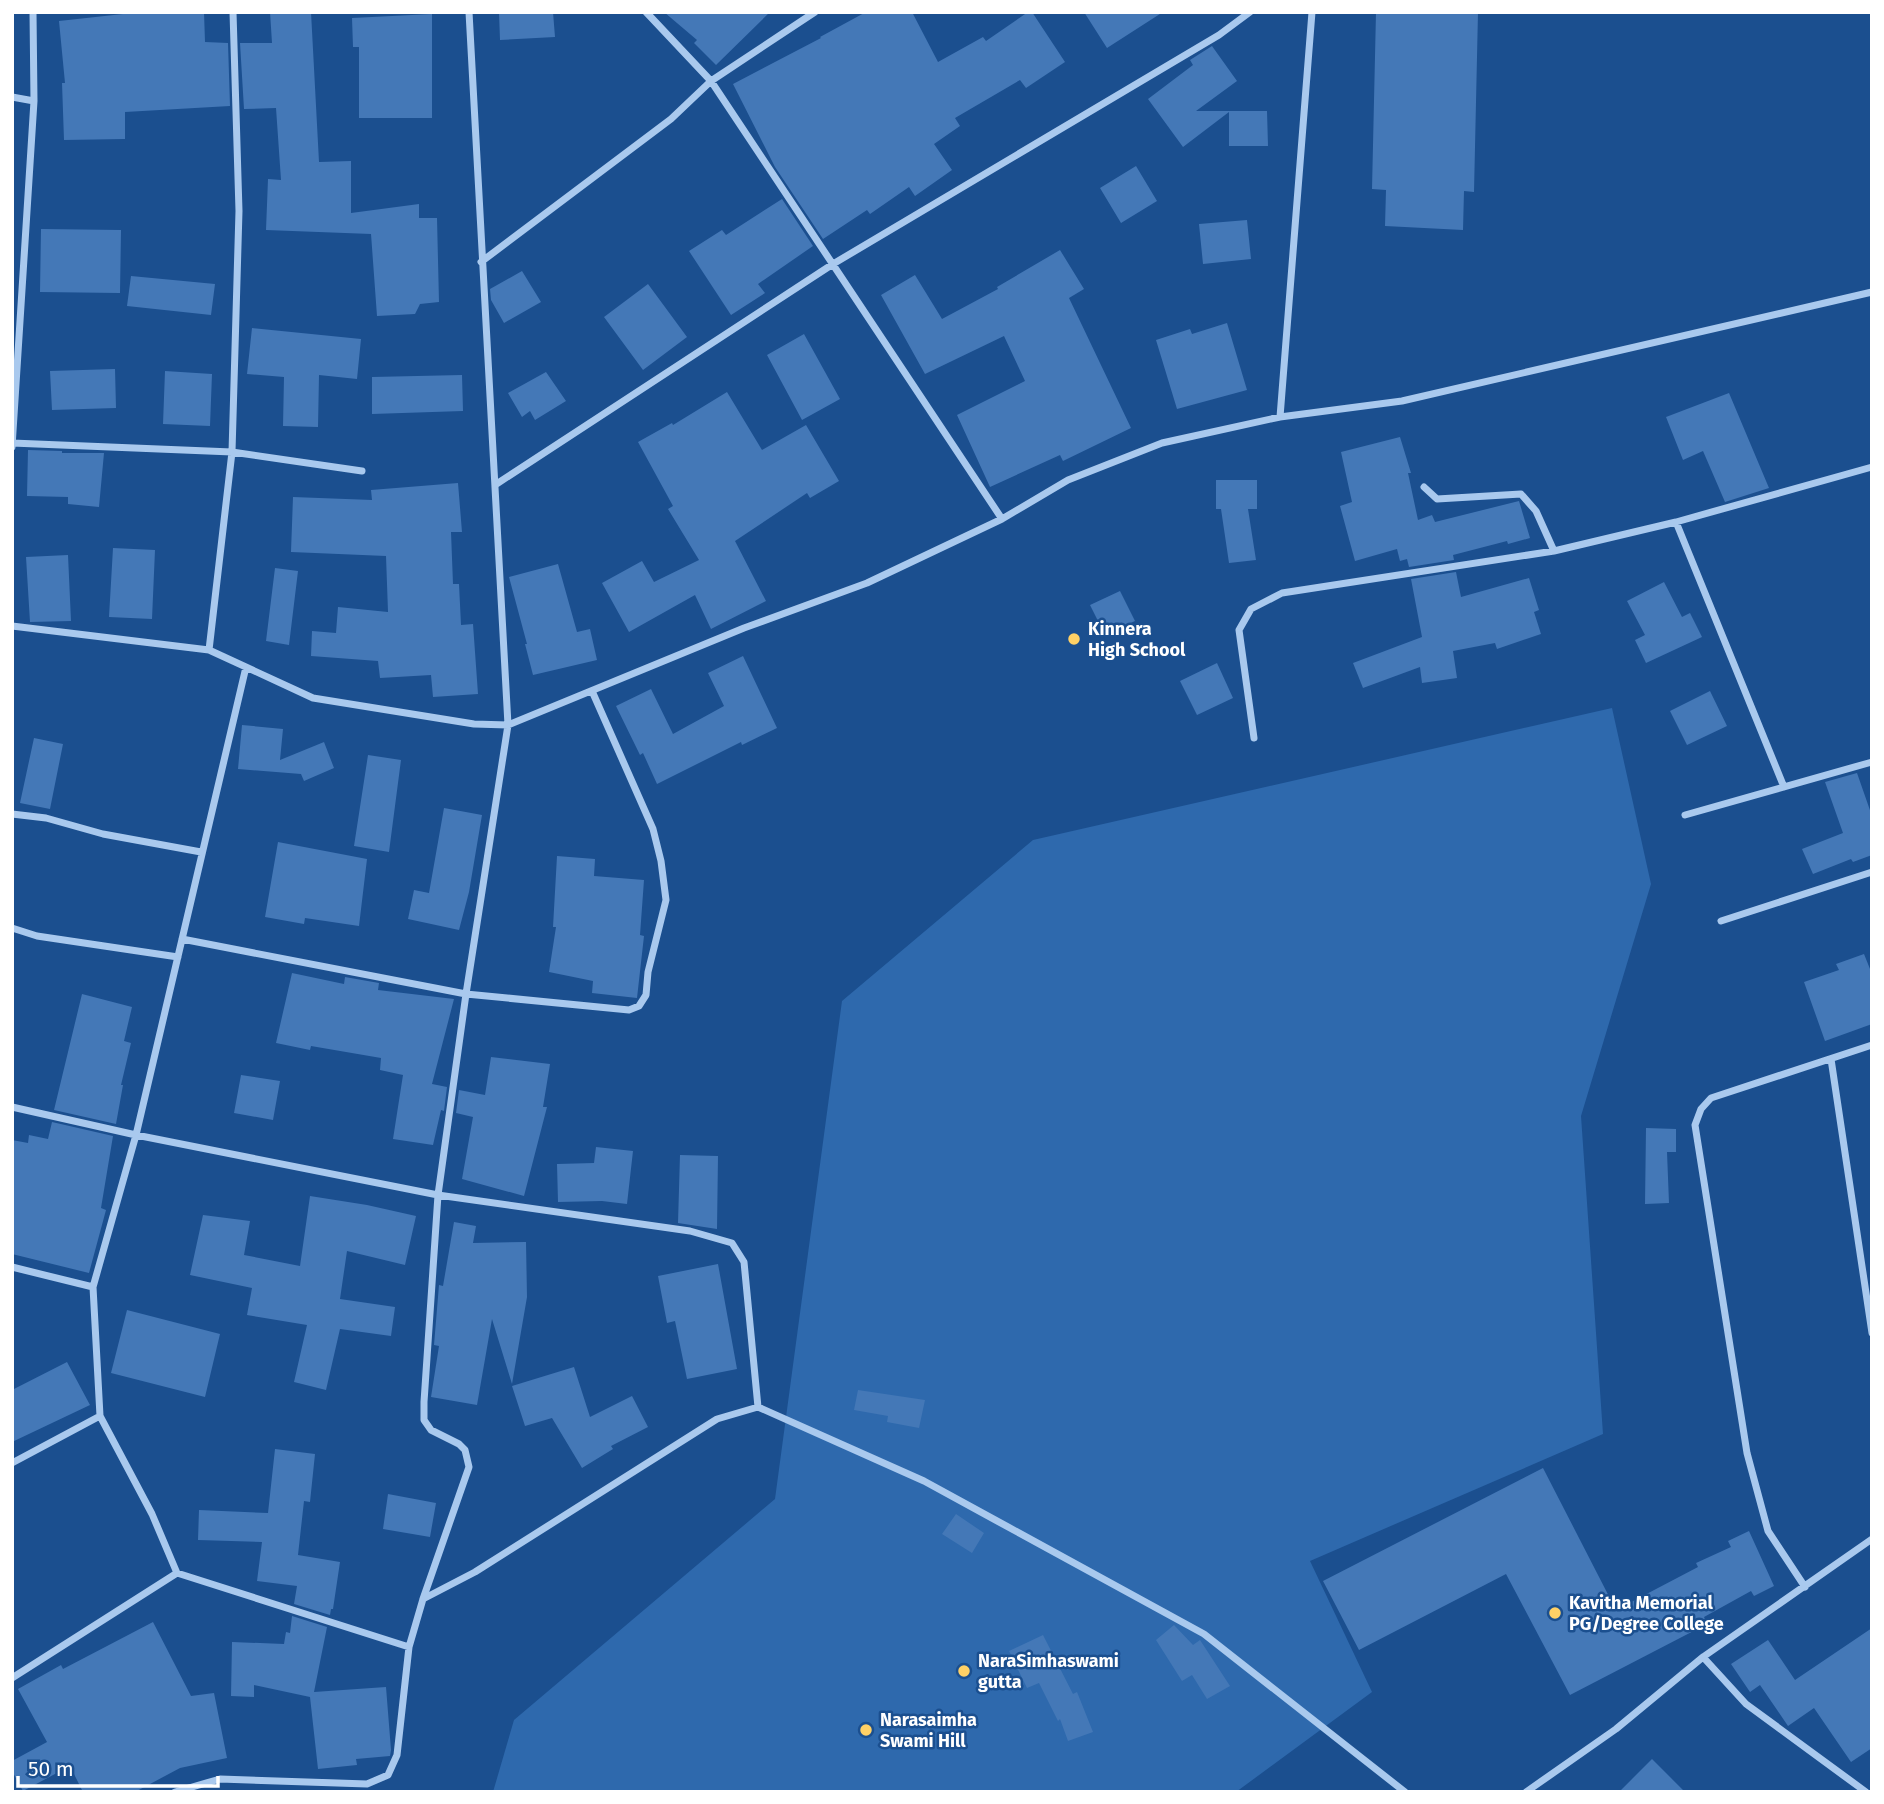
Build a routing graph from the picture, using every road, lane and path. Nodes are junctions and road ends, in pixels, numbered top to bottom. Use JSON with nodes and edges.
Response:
{"nodes":[{"id":1,"x":33,"y":12,"type":"edge"},
{"id":2,"x":233,"y":12,"type":"edge"},
{"id":3,"x":469,"y":12,"type":"edge"},
{"id":4,"x":646,"y":12,"type":"edge"},
{"id":5,"x":815,"y":12,"type":"edge"},
{"id":6,"x":1251,"y":12,"type":"edge"},
{"id":7,"x":1312,"y":12,"type":"edge"},
{"id":8,"x":711,"y":81,"type":"junction"},
{"id":9,"x":12,"y":97,"type":"edge"},
{"id":10,"x":34,"y":101,"type":"junction"},
{"id":11,"x":481,"y":262,"type":"junction"},
{"id":12,"x":833,"y":264,"type":"junction"},
{"id":13,"x":1872,"y":292,"type":"edge"},
{"id":14,"x":1280,"y":417,"type":"junction"},
{"id":15,"x":12,"y":444,"type":"edge"},
{"id":16,"x":232,"y":452,"type":"junction"},
{"id":17,"x":1872,"y":467,"type":"edge"},
{"id":18,"x":362,"y":471,"type":"dead end"},
{"id":19,"x":495,"y":485,"type":"junction"},
{"id":20,"x":1423,"y":486,"type":"dead end"},
{"id":21,"x":1002,"y":519,"type":"junction"},
{"id":22,"x":1676,"y":522,"type":"junction"},
{"id":23,"x":1554,"y":551,"type":"junction"},
{"id":24,"x":12,"y":626,"type":"edge"},
{"id":25,"x":209,"y":650,"type":"junction"},
{"id":26,"x":246,"y":667,"type":"junction"},
{"id":27,"x":592,"y":691,"type":"junction"},
{"id":28,"x":508,"y":725,"type":"junction"},
{"id":29,"x":1254,"y":738,"type":"dead end"},
{"id":30,"x":1872,"y":762,"type":"edge"},
{"id":31,"x":1784,"y":787,"type":"junction"},
{"id":32,"x":12,"y":814,"type":"edge"},
{"id":33,"x":1685,"y":816,"type":"dead end"},
{"id":34,"x":201,"y":852,"type":"junction"},
{"id":35,"x":1872,"y":872,"type":"edge"},
{"id":36,"x":1721,"y":921,"type":"dead end"},
{"id":37,"x":12,"y":928,"type":"edge"},
{"id":38,"x":182,"y":939,"type":"junction"},
{"id":39,"x":178,"y":957,"type":"junction"},
{"id":40,"x":466,"y":995,"type":"junction"},
{"id":41,"x":1872,"y":1045,"type":"edge"},
{"id":42,"x":1831,"y":1059,"type":"junction"},
{"id":43,"x":12,"y":1107,"type":"edge"},
{"id":44,"x":136,"y":1135,"type":"junction"},
{"id":45,"x":438,"y":1195,"type":"junction"},
{"id":46,"x":12,"y":1267,"type":"edge"},
{"id":47,"x":93,"y":1287,"type":"junction"},
{"id":48,"x":1872,"y":1333,"type":"edge"},
{"id":49,"x":758,"y":1407,"type":"junction"},
{"id":50,"x":100,"y":1416,"type":"junction"},
{"id":51,"x":12,"y":1463,"type":"edge"},
{"id":52,"x":1872,"y":1539,"type":"edge"},
{"id":53,"x":177,"y":1573,"type":"junction"},
{"id":54,"x":1805,"y":1587,"type":"junction"},
{"id":55,"x":422,"y":1599,"type":"junction"},
{"id":56,"x":409,"y":1647,"type":"junction"},
{"id":57,"x":1703,"y":1657,"type":"junction"},
{"id":58,"x":12,"y":1678,"type":"edge"},
{"id":59,"x":1537,"y":1789,"type":"edge"},
{"id":60,"x":175,"y":1792,"type":"edge"},
{"id":61,"x":1405,"y":1792,"type":"edge"},
{"id":62,"x":1526,"y":1792,"type":"edge"},
{"id":63,"x":1866,"y":1792,"type":"edge"}],
"edges":[{"from":1,"to":10,"type":"street"},
{"from":2,"to":16,"type":"street"},
{"from":3,"to":11,"type":"street"},
{"from":4,"to":8,"type":"street"},
{"from":5,"to":8,"type":"street"},
{"from":6,"to":12,"type":"street"},
{"from":7,"to":14,"type":"street"},
{"from":8,"to":11,"type":"street"},
{"from":8,"to":12,"type":"street"},
{"from":9,"to":10,"type":"street"},
{"from":10,"to":15,"type":"street"},
{"from":11,"to":19,"type":"street"},
{"from":12,"to":19,"type":"street"},
{"from":12,"to":21,"type":"street"},
{"from":13,"to":14,"type":"street"},
{"from":14,"to":21,"type":"street"},
{"from":15,"to":16,"type":"street"},
{"from":16,"to":18,"type":"street"},
{"from":16,"to":25,"type":"street"},
{"from":17,"to":22,"type":"street"},
{"from":19,"to":28,"type":"street"},
{"from":20,"to":23,"type":"street"},
{"from":21,"to":27,"type":"street"},
{"from":22,"to":23,"type":"street"},
{"from":22,"to":31,"type":"street"},
{"from":23,"to":29,"type":"street"},
{"from":24,"to":25,"type":"street"},
{"from":25,"to":26,"type":"street"},
{"from":26,"to":28,"type":"street"},
{"from":26,"to":34,"type":"street"},
{"from":27,"to":28,"type":"street"},
{"from":27,"to":40,"type":"street"},
{"from":28,"to":40,"type":"street"},
{"from":30,"to":31,"type":"street"},
{"from":31,"to":33,"type":"street"},
{"from":32,"to":34,"type":"street"},
{"from":34,"to":38,"type":"street"},
{"from":35,"to":36,"type":"street"},
{"from":37,"to":39,"type":"street"},
{"from":38,"to":39,"type":"street"},
{"from":38,"to":40,"type":"street"},
{"from":39,"to":44,"type":"street"},
{"from":40,"to":45,"type":"street"},
{"from":41,"to":42,"type":"street"},
{"from":42,"to":48,"type":"street"},
{"from":42,"to":54,"type":"street"},
{"from":43,"to":44,"type":"street"},
{"from":44,"to":45,"type":"street"},
{"from":44,"to":47,"type":"street"},
{"from":45,"to":49,"type":"street"},
{"from":45,"to":55,"type":"street"},
{"from":46,"to":47,"type":"street"},
{"from":47,"to":50,"type":"street"},
{"from":49,"to":55,"type":"street"},
{"from":49,"to":61,"type":"street"},
{"from":50,"to":51,"type":"street"},
{"from":50,"to":53,"type":"street"},
{"from":52,"to":54,"type":"street"},
{"from":53,"to":56,"type":"street"},
{"from":53,"to":58,"type":"street"},
{"from":54,"to":57,"type":"street"},
{"from":55,"to":56,"type":"street"},
{"from":56,"to":60,"type":"street"},
{"from":57,"to":59,"type":"street"},
{"from":57,"to":63,"type":"street"},
{"from":59,"to":62,"type":"street"}]}
